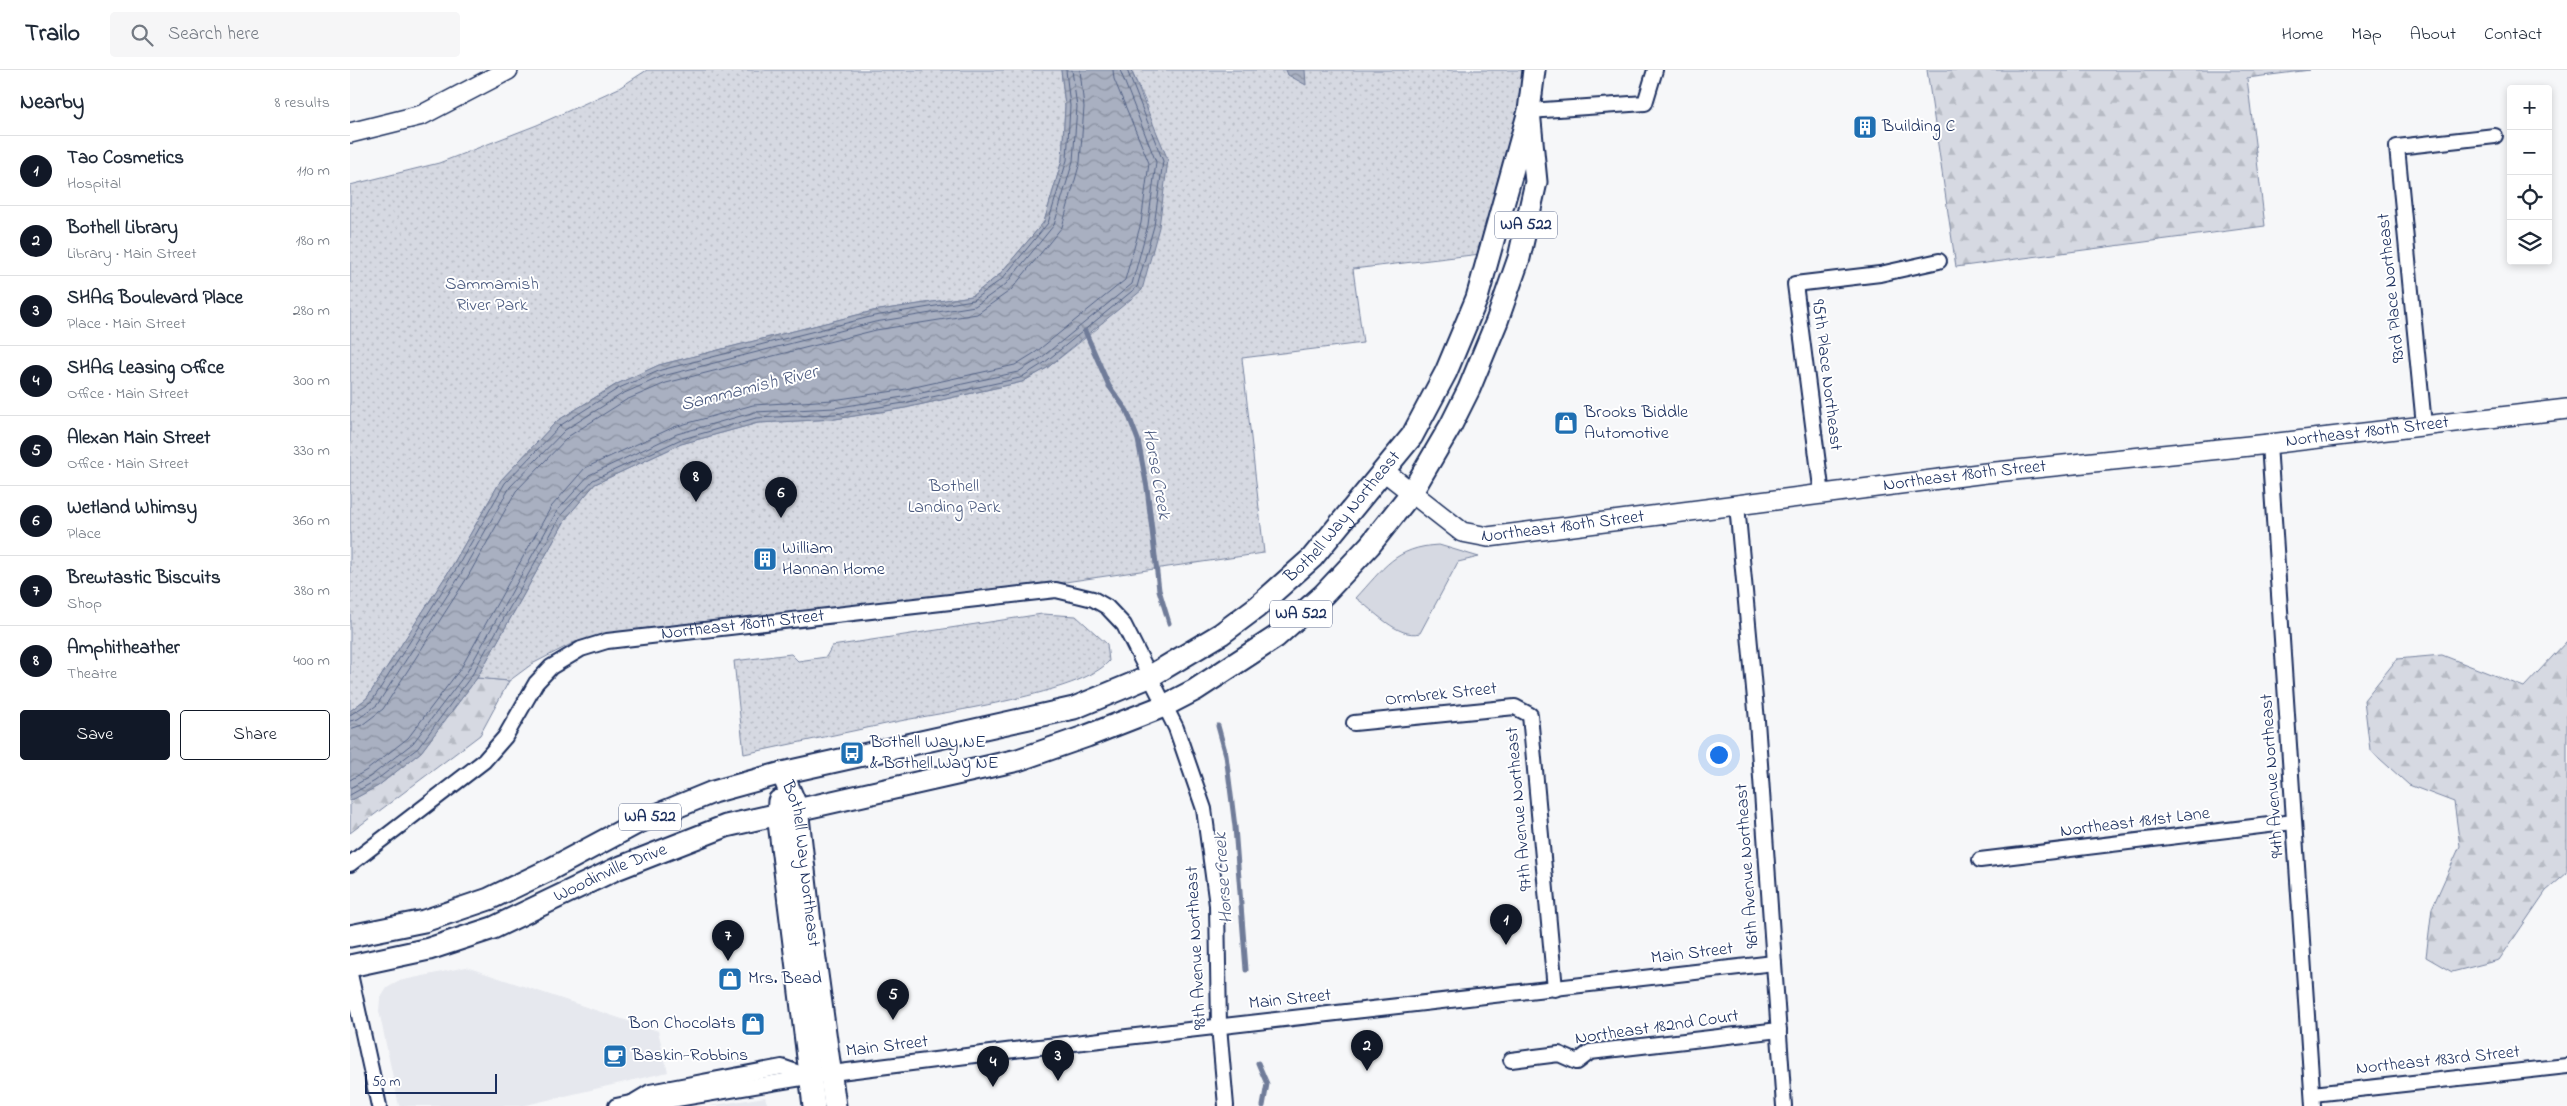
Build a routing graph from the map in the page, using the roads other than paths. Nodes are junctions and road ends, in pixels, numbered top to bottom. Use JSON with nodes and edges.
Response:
{"nodes":[{"id":1,"x":508,"y":70,"type":"edge"},
{"id":2,"x":1534,"y":70,"type":"edge"},
{"id":3,"x":1655,"y":70,"type":"edge"},
{"id":4,"x":1530,"y":111,"type":"junction"},
{"id":5,"x":350,"y":133,"type":"edge"},
{"id":6,"x":2495,"y":136,"type":"dead end"},
{"id":7,"x":1939,"y":260,"type":"dead end"},
{"id":8,"x":2567,"y":409,"type":"edge"},
{"id":9,"x":2424,"y":424,"type":"junction"},
{"id":10,"x":2269,"y":444,"type":"junction"},
{"id":11,"x":1384,"y":471,"type":"junction"},
{"id":12,"x":1412,"y":492,"type":"junction"},
{"id":13,"x":1822,"y":495,"type":"junction"},
{"id":14,"x":1737,"y":505,"type":"junction"},
{"id":15,"x":1149,"y":677,"type":"junction"},
{"id":16,"x":1164,"y":706,"type":"junction"},
{"id":17,"x":1530,"y":715,"type":"joint"},
{"id":18,"x":1354,"y":723,"type":"dead end"},
{"id":19,"x":961,"y":772,"type":"joint"},
{"id":20,"x":782,"y":773,"type":"junction"},
{"id":21,"x":788,"y":811,"type":"junction"},
{"id":22,"x":2294,"y":822,"type":"junction"},
{"id":23,"x":1980,"y":860,"type":"dead end"},
{"id":24,"x":350,"y":864,"type":"edge"},
{"id":25,"x":392,"y":929,"type":"junction"},
{"id":26,"x":350,"y":936,"type":"edge"},
{"id":27,"x":1774,"y":963,"type":"junction"},
{"id":28,"x":350,"y":966,"type":"edge"},
{"id":29,"x":350,"y":974,"type":"edge"},
{"id":30,"x":1555,"y":988,"type":"junction"},
{"id":31,"x":1219,"y":1026,"type":"junction"},
{"id":32,"x":1778,"y":1030,"type":"junction"},
{"id":33,"x":1512,"y":1060,"type":"dead end"},
{"id":34,"x":2567,"y":1066,"type":"edge"},
{"id":35,"x":832,"y":1073,"type":"junction"},
{"id":36,"x":810,"y":1076,"type":"junction"},
{"id":37,"x":2313,"y":1100,"type":"edge"},
{"id":38,"x":379,"y":1106,"type":"edge"},
{"id":39,"x":616,"y":1106,"type":"edge"},
{"id":40,"x":814,"y":1106,"type":"edge"},
{"id":41,"x":835,"y":1106,"type":"edge"},
{"id":42,"x":1226,"y":1106,"type":"edge"},
{"id":43,"x":1784,"y":1106,"type":"edge"}],
"edges":[{"from":1,"to":5,"type":"street"},
{"from":2,"to":4,"type":"main road","name":"Bothell Way Northeast","number":"WA 522"},
{"from":3,"to":4,"type":"street"},
{"from":4,"to":11,"type":"main road","name":"Bothell Way Northeast","number":"WA 522"},
{"from":4,"to":12,"type":"main road","name":"Bothell Way Northeast","number":"WA 522"},
{"from":6,"to":9,"type":"street","name":"93rd Place Northeast"},
{"from":7,"to":13,"type":"street","name":"95th Place Northeast"},
{"from":8,"to":9,"type":"street","name":"Northeast 180th Street"},
{"from":9,"to":10,"type":"street","name":"Northeast 180th Street"},
{"from":10,"to":13,"type":"street","name":"Northeast 180th Street"},
{"from":10,"to":22,"type":"street","name":"94th Avenue Northeast"},
{"from":11,"to":12,"type":"street","name":"Northeast 180th Street"},
{"from":11,"to":15,"type":"main road","name":"Bothell Way Northeast","number":"WA 522"},
{"from":12,"to":14,"type":"street","name":"Northeast 180th Street"},
{"from":12,"to":16,"type":"main road","name":"Bothell Way Northeast","number":"WA 522"},
{"from":13,"to":14,"type":"street","name":"Northeast 180th Street"},
{"from":14,"to":27,"type":"street","name":"96th Avenue Northeast"},
{"from":15,"to":16,"type":"street","name":"Northeast 180th Street"},
{"from":15,"to":20,"type":"main road","name":"Bothell Way Northeast","number":"WA 522"},
{"from":15,"to":24,"type":"street","name":"Northeast 180th Street"},
{"from":16,"to":19,"type":"main road","name":"Bothell Way Northeast","number":"WA 522"},
{"from":16,"to":31,"type":"street","name":"98th Avenue Northeast"},
{"from":17,"to":18,"type":"street","name":"Ormbrek Street"},
{"from":17,"to":30,"type":"street","name":"97th Avenue Northeast"},
{"from":19,"to":21,"type":"main road","name":"Woodinville Drive","number":"WA 522"},
{"from":20,"to":21,"type":"main road","name":"Bothell Way Northeast"},
{"from":20,"to":25,"type":"main road","name":"Woodinville Drive","number":"WA 522"},
{"from":21,"to":28,"type":"main road","name":"Woodinville Drive","number":"WA 522"},
{"from":21,"to":35,"type":"main road","name":"Bothell Way Northeast"},
{"from":21,"to":36,"type":"main road","name":"Bothell Way Northeast"},
{"from":22,"to":23,"type":"street","name":"Northeast 181st Lane"},
{"from":22,"to":37,"type":"street","name":"94th Avenue Northeast"},
{"from":25,"to":26,"type":"main road","name":"Woodinville Drive","number":"WA 522"},
{"from":25,"to":28,"type":"main road"},
{"from":27,"to":30,"type":"street","name":"Main Street"},
{"from":27,"to":32,"type":"street","name":"96th Avenue Northeast"},
{"from":29,"to":38,"type":"street"},
{"from":30,"to":31,"type":"street","name":"Main Street"},
{"from":31,"to":35,"type":"street","name":"Main Street"},
{"from":31,"to":42,"type":"street","name":"98th Avenue Northeast"},
{"from":32,"to":33,"type":"street","name":"Northeast 182nd Court"},
{"from":32,"to":43,"type":"street","name":"96th Avenue Northeast"},
{"from":34,"to":37,"type":"street","name":"Northeast 183rd Street"},
{"from":35,"to":36,"type":"street","name":"Main Street"},
{"from":35,"to":41,"type":"main road","name":"Bothell Way Northeast"},
{"from":36,"to":39,"type":"street","name":"Main Street"},
{"from":36,"to":40,"type":"main road","name":"Bothell Way Northeast"}]}
